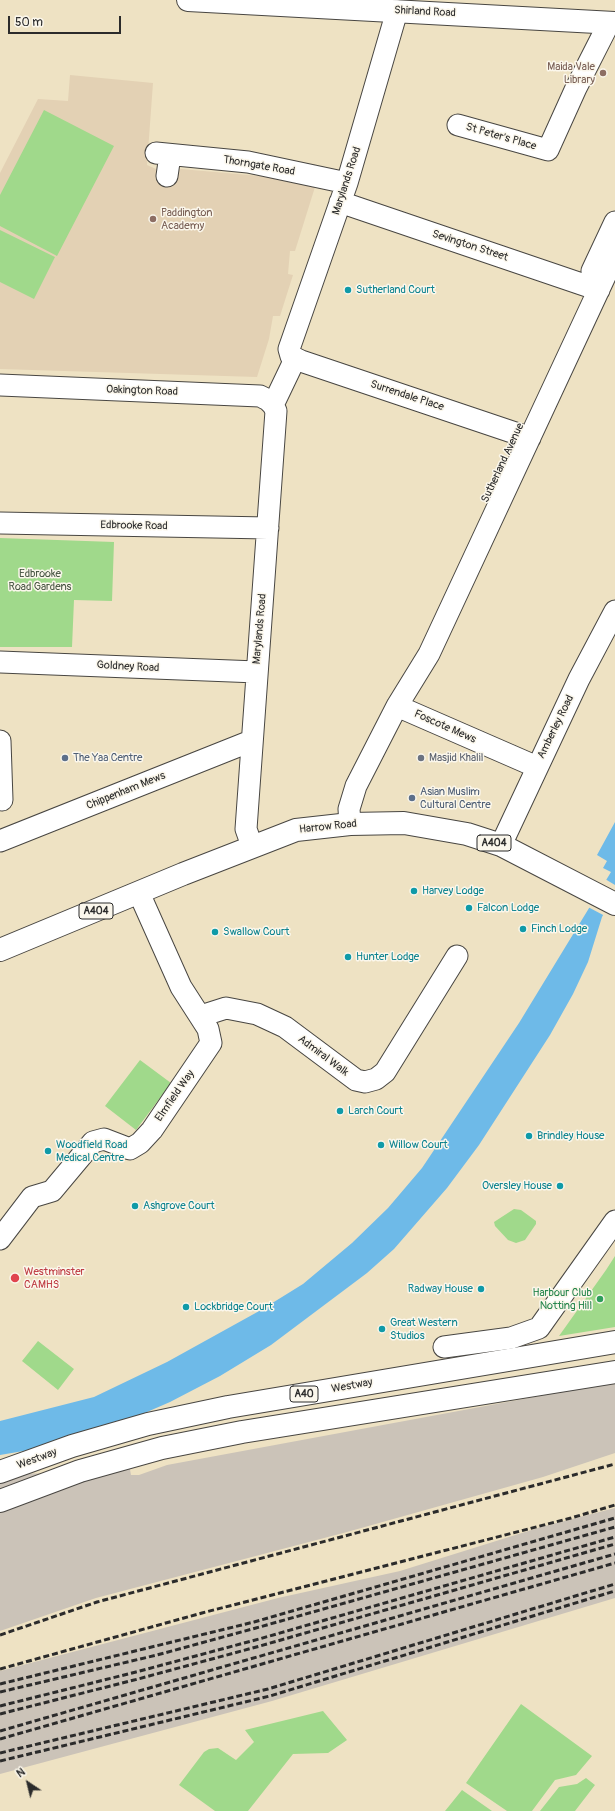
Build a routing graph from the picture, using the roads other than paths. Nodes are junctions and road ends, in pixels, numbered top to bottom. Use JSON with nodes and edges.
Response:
{"nodes":[{"id":1,"x":188,"y":0,"type":"edge"},
{"id":2,"x":397,"y":11,"type":"junction"},
{"id":3,"x":612,"y":23,"type":"edge"},
{"id":4,"x":458,"y":125,"type":"dead end"},
{"id":5,"x":167,"y":176,"type":"dead end"},
{"id":6,"x":347,"y":183,"type":"junction"},
{"id":7,"x":340,"y":202,"type":"junction"},
{"id":8,"x":615,"y":222,"type":"edge"},
{"id":9,"x":615,"y":256,"type":"edge"},
{"id":10,"x":593,"y":287,"type":"junction"},
{"id":11,"x":292,"y":354,"type":"junction"},
{"id":12,"x":0,"y":385,"type":"edge"},
{"id":13,"x":274,"y":408,"type":"junction"},
{"id":14,"x":524,"y":435,"type":"junction"},
{"id":15,"x":0,"y":523,"type":"edge"},
{"id":16,"x":268,"y":528,"type":"junction"},
{"id":17,"x":615,"y":610,"type":"edge"},
{"id":18,"x":0,"y":662,"type":"edge"},
{"id":19,"x":256,"y":672,"type":"junction"},
{"id":20,"x":397,"y":706,"type":"junction"},
{"id":21,"x":251,"y":741,"type":"junction"},
{"id":22,"x":0,"y":742,"type":"edge"},
{"id":23,"x":537,"y":767,"type":"junction"},
{"id":24,"x":2,"y":800,"type":"dead end"},
{"id":25,"x":350,"y":824,"type":"junction"},
{"id":26,"x":0,"y":841,"type":"edge"},
{"id":27,"x":501,"y":845,"type":"junction"},
{"id":28,"x":252,"y":846,"type":"junction"},
{"id":29,"x":139,"y":893,"type":"junction"},
{"id":30,"x":615,"y":904,"type":"edge"},
{"id":31,"x":0,"y":950,"type":"edge"},
{"id":32,"x":457,"y":956,"type":"dead end"},
{"id":33,"x":201,"y":1016,"type":"junction"},
{"id":34,"x":615,"y":1221,"type":"edge"},
{"id":35,"x":5,"y":1233,"type":"edge"},
{"id":36,"x":615,"y":1342,"type":"edge"},
{"id":37,"x":444,"y":1347,"type":"dead end"},
{"id":38,"x":615,"y":1372,"type":"edge"},
{"id":39,"x":0,"y":1472,"type":"edge"},
{"id":40,"x":0,"y":1501,"type":"edge"}],
"edges":[{"from":1,"to":2,"type":"main road","name":"Shirland Road"},
{"from":2,"to":3,"type":"main road","name":"Shirland Road"},
{"from":2,"to":6,"type":"street","name":"Marylands Road"},
{"from":3,"to":4,"type":"street","name":"St Peter's Place"},
{"from":5,"to":6,"type":"street","name":"Thorngate Road"},
{"from":6,"to":7,"type":"street","name":"Marylands Road"},
{"from":7,"to":10,"type":"street","name":"Sevington Street"},
{"from":7,"to":11,"type":"street","name":"Marylands Road"},
{"from":8,"to":10,"type":"street","name":"Sutherland Avenue"},
{"from":9,"to":10,"type":"street","name":"Sutherland Avenue"},
{"from":10,"to":14,"type":"street","name":"Sutherland Avenue"},
{"from":11,"to":13,"type":"street","name":"Marylands Road"},
{"from":11,"to":14,"type":"street","name":"Surrendale Place"},
{"from":12,"to":13,"type":"street","name":"Oakington Road"},
{"from":13,"to":16,"type":"street","name":"Marylands Road"},
{"from":14,"to":20,"type":"street","name":"Sutherland Avenue"},
{"from":15,"to":16,"type":"street","name":"Edbrooke Road"},
{"from":16,"to":19,"type":"street","name":"Marylands Road"},
{"from":17,"to":23,"type":"street","name":"Amberley Road"},
{"from":18,"to":19,"type":"street","name":"Goldney Road"},
{"from":19,"to":21,"type":"street","name":"Marylands Road"},
{"from":20,"to":23,"type":"street","name":"Foscote Mews"},
{"from":20,"to":25,"type":"street","name":"Sutherland Avenue"},
{"from":21,"to":26,"type":"street","name":"Chippenham Mews"},
{"from":21,"to":28,"type":"street","name":"Marylands Road"},
{"from":22,"to":24,"type":"street"},
{"from":23,"to":27,"type":"street","name":"Amberley Road"},
{"from":25,"to":27,"type":"main road","name":"Harrow Road","number":"A404"},
{"from":25,"to":28,"type":"main road","name":"Harrow Road","number":"A404"},
{"from":27,"to":30,"type":"main road","name":"Harrow Road","number":"A404"},
{"from":28,"to":29,"type":"main road","name":"Harrow Road","number":"A404"},
{"from":29,"to":31,"type":"main road","name":"Harrow Road","number":"A404"},
{"from":29,"to":33,"type":"street","name":"Elmfield Way"},
{"from":32,"to":33,"type":"street","name":"Admiral Walk"},
{"from":33,"to":35,"type":"street","name":"Elmfield Way"},
{"from":34,"to":37,"type":"street"},
{"from":36,"to":39,"type":"main road","name":"Westway","number":"A40"},
{"from":38,"to":40,"type":"main road"}]}
